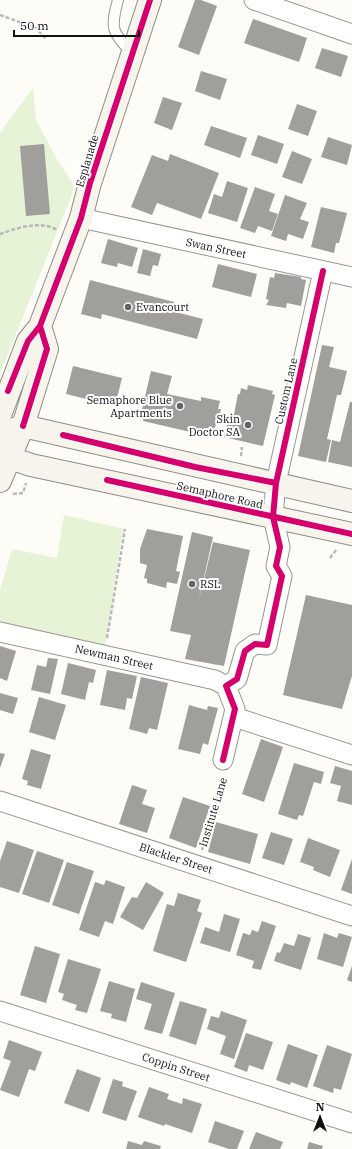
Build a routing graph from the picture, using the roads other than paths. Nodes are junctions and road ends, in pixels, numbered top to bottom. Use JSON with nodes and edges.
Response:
{"nodes":[{"id":1,"x":118,"y":0,"type":"edge"},
{"id":2,"x":150,"y":0,"type":"edge"},
{"id":3,"x":254,"y":0,"type":"edge"},
{"id":4,"x":352,"y":34,"type":"edge"},
{"id":5,"x":132,"y":53,"type":"junction"},
{"id":6,"x":81,"y":218,"type":"junction"},
{"id":7,"x":323,"y":271,"type":"junction"},
{"id":8,"x":352,"y":277,"type":"edge"},
{"id":9,"x":40,"y":326,"type":"junction"},
{"id":10,"x":0,"y":415,"type":"edge"},
{"id":11,"x":22,"y":426,"type":"junction"},
{"id":12,"x":0,"y":434,"type":"edge"},
{"id":13,"x":115,"y":448,"type":"junction"},
{"id":14,"x":5,"y":452,"type":"edge"},
{"id":15,"x":107,"y":480,"type":"junction"},
{"id":16,"x":0,"y":481,"type":"edge"},
{"id":17,"x":276,"y":484,"type":"junction"},
{"id":18,"x":352,"y":501,"type":"edge"},
{"id":19,"x":273,"y":517,"type":"junction"},
{"id":20,"x":352,"y":534,"type":"edge"},
{"id":21,"x":0,"y":632,"type":"edge"},
{"id":22,"x":226,"y":686,"type":"junction"},
{"id":23,"x":234,"y":717,"type":"junction"},
{"id":24,"x":352,"y":755,"type":"edge"},
{"id":25,"x":222,"y":760,"type":"road end"},
{"id":26,"x":0,"y":801,"type":"edge"},
{"id":27,"x":352,"y":916,"type":"edge"},
{"id":28,"x":0,"y":1011,"type":"edge"},
{"id":29,"x":352,"y":1123,"type":"edge"}],
"edges":[{"from":1,"to":5,"type":"lane"},
{"from":2,"to":5,"type":"main road","name":"Esplanade"},
{"from":3,"to":4,"type":"street"},
{"from":5,"to":6,"type":"main road","name":"Esplanade"},
{"from":6,"to":7,"type":"street","name":"Swan Street"},
{"from":6,"to":9,"type":"main road","name":"Esplanade"},
{"from":7,"to":8,"type":"street","name":"Swan Street"},
{"from":7,"to":17,"type":"street","name":"Custom Lane"},
{"from":9,"to":10,"type":"main road","name":"Esplanade"},
{"from":9,"to":11,"type":"main road"},
{"from":11,"to":12,"type":"main road"},
{"from":11,"to":13,"type":"main road","name":"Semaphore Road"},
{"from":11,"to":14,"type":"main road"},
{"from":13,"to":15,"type":"main road"},
{"from":13,"to":17,"type":"main road","name":"Semaphore Road"},
{"from":14,"to":15,"type":"main road","name":"Semaphore Road"},
{"from":14,"to":16,"type":"main road"},
{"from":15,"to":19,"type":"main road","name":"Semaphore Road"},
{"from":17,"to":18,"type":"main road","name":"Semaphore Road"},
{"from":17,"to":19,"type":"street","name":"Custom Lane"},
{"from":19,"to":20,"type":"main road","name":"Semaphore Road"},
{"from":19,"to":22,"type":"street"},
{"from":21,"to":22,"type":"street","name":"Newman Street"},
{"from":22,"to":23,"type":"street","name":"Institute Lane"},
{"from":23,"to":24,"type":"street"},
{"from":23,"to":25,"type":"street","name":"Institute Lane"},
{"from":26,"to":27,"type":"street","name":"Blackler Street"},
{"from":28,"to":29,"type":"street","name":"Coppin Street"}]}
